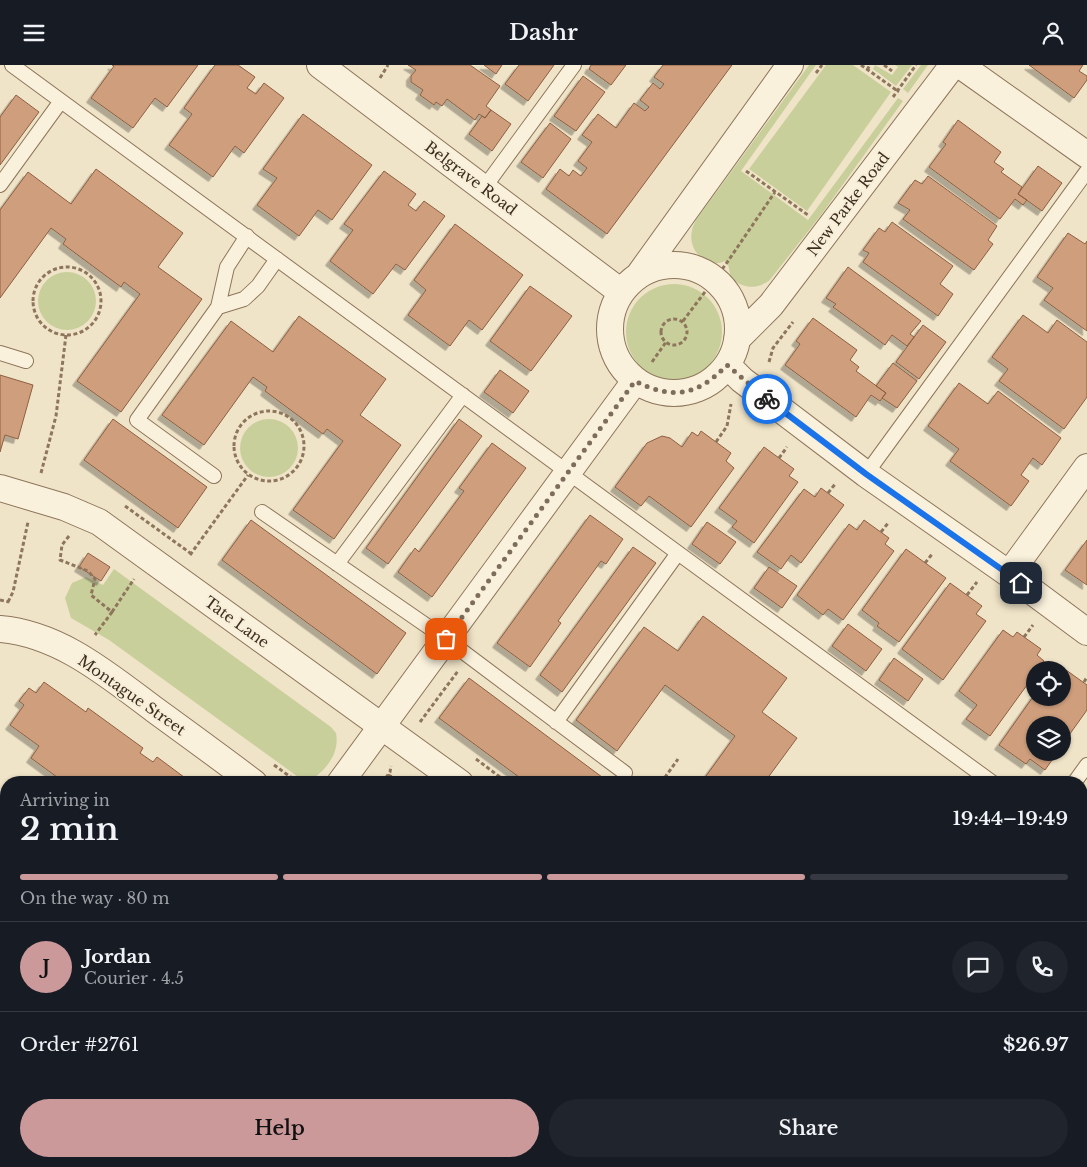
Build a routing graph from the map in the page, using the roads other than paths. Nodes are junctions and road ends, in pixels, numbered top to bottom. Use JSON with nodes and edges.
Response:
{"nodes":[{"id":1,"x":12,"y":65,"type":"edge"},
{"id":2,"x":320,"y":65,"type":"edge"},
{"id":3,"x":574,"y":65,"type":"edge"},
{"id":4,"x":790,"y":65,"type":"edge"},
{"id":5,"x":953,"y":65,"type":"edge"},
{"id":6,"x":960,"y":65,"type":"edge"},
{"id":7,"x":351,"y":74,"type":"edge"},
{"id":8,"x":61,"y":101,"type":"junction"},
{"id":9,"x":1087,"y":155,"type":"edge"},
{"id":10,"x":1087,"y":171,"type":"edge"},
{"id":11,"x":0,"y":185,"type":"edge"},
{"id":12,"x":484,"y":188,"type":"junction"},
{"id":13,"x":247,"y":236,"type":"junction"},
{"id":14,"x":277,"y":259,"type":"junction"},
{"id":15,"x":630,"y":284,"type":"junction"},
{"id":16,"x":218,"y":307,"type":"junction"},
{"id":17,"x":737,"y":339,"type":"junction"},
{"id":18,"x":0,"y":353,"type":"edge"},
{"id":19,"x":26,"y":361,"type":"dead end"},
{"id":20,"x":727,"y":365,"type":"junction"},
{"id":21,"x":643,"y":372,"type":"junction"},
{"id":22,"x":463,"y":395,"type":"junction"},
{"id":23,"x":1087,"y":467,"type":"edge"},
{"id":24,"x":568,"y":473,"type":"junction"},
{"id":25,"x":866,"y":474,"type":"junction"},
{"id":26,"x":214,"y":476,"type":"dead end"},
{"id":27,"x":0,"y":487,"type":"edge"},
{"id":28,"x":262,"y":512,"type":"dead end"},
{"id":29,"x":678,"y":553,"type":"junction"},
{"id":30,"x":337,"y":565,"type":"junction"},
{"id":31,"x":1010,"y":574,"type":"junction"},
{"id":32,"x":0,"y":629,"type":"edge"},
{"id":33,"x":1087,"y":632,"type":"edge"},
{"id":34,"x":446,"y":639,"type":"junction"},
{"id":35,"x":556,"y":722,"type":"junction"},
{"id":36,"x":381,"y":727,"type":"junction"},
{"id":37,"x":1087,"y":765,"type":"edge"},
{"id":38,"x":625,"y":773,"type":"dead end"},
{"id":39,"x":245,"y":776,"type":"edge"},
{"id":40,"x":345,"y":776,"type":"edge"},
{"id":41,"x":450,"y":776,"type":"edge"},
{"id":42,"x":983,"y":776,"type":"edge"},
{"id":43,"x":1079,"y":776,"type":"edge"}],
"edges":[{"from":1,"to":8,"type":"lane"},
{"from":2,"to":7,"type":"street","name":"Belgrave Road"},
{"from":3,"to":12,"type":"lane"},
{"from":4,"to":15,"type":"street"},
{"from":5,"to":17,"type":"street","name":"New Parke Road"},
{"from":6,"to":9,"type":"street"},
{"from":7,"to":12,"type":"street","name":"Belgrave Road"},
{"from":8,"to":11,"type":"lane"},
{"from":8,"to":13,"type":"lane"},
{"from":10,"to":25,"type":"lane"},
{"from":12,"to":15,"type":"street","name":"Belgrave Road"},
{"from":13,"to":14,"type":"lane"},
{"from":13,"to":16,"type":"lane"},
{"from":14,"to":16,"type":"lane"},
{"from":14,"to":22,"type":"lane"},
{"from":15,"to":17,"type":"street"},
{"from":15,"to":21,"type":"street"},
{"from":16,"to":26,"type":"lane"},
{"from":17,"to":20,"type":"street"},
{"from":18,"to":19,"type":"lane"},
{"from":20,"to":21,"type":"street"},
{"from":20,"to":25,"type":"street"},
{"from":21,"to":24,"type":"street"},
{"from":22,"to":24,"type":"lane"},
{"from":22,"to":30,"type":"lane"},
{"from":23,"to":31,"type":"street"},
{"from":24,"to":29,"type":"lane"},
{"from":24,"to":34,"type":"street"},
{"from":25,"to":31,"type":"street"},
{"from":27,"to":36,"type":"street","name":"Tate Lane"},
{"from":28,"to":30,"type":"lane"},
{"from":29,"to":35,"type":"lane"},
{"from":29,"to":42,"type":"lane"},
{"from":30,"to":34,"type":"lane"},
{"from":31,"to":33,"type":"street"},
{"from":32,"to":39,"type":"street","name":"Montague Street"},
{"from":34,"to":35,"type":"lane"},
{"from":34,"to":36,"type":"street"},
{"from":35,"to":38,"type":"lane"},
{"from":36,"to":40,"type":"street"},
{"from":36,"to":41,"type":"street","name":"Tate Lane"},
{"from":37,"to":43,"type":"lane"}]}
